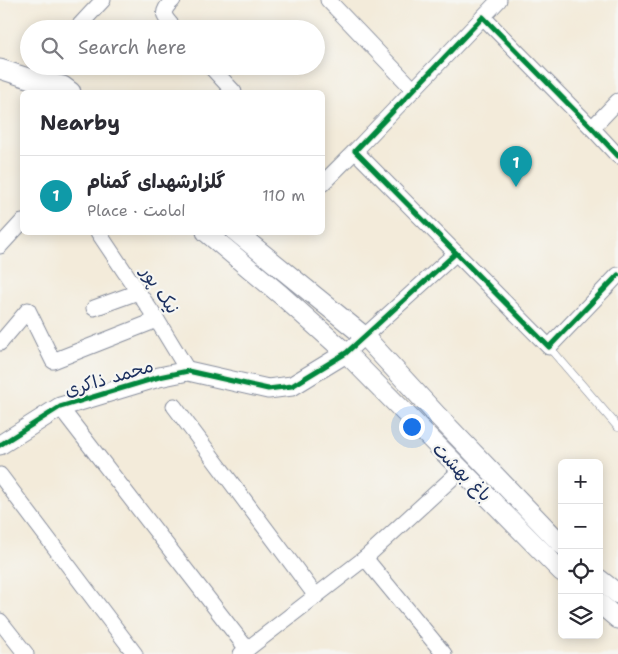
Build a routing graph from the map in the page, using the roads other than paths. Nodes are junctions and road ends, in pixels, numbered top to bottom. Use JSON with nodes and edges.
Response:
{"nodes":[{"id":1,"x":173,"y":0,"type":"edge"},
{"id":2,"x":328,"y":0,"type":"edge"},
{"id":3,"x":499,"y":0,"type":"edge"},
{"id":4,"x":96,"y":3,"type":"edge"},
{"id":5,"x":483,"y":17,"type":"junction"},
{"id":6,"x":83,"y":20,"type":"edge"},
{"id":7,"x":167,"y":20,"type":"edge"},
{"id":8,"x":0,"y":69,"type":"edge"},
{"id":9,"x":20,"y":74,"type":"edge"},
{"id":10,"x":23,"y":75,"type":"edge"},
{"id":11,"x":218,"y":75,"type":"edge"},
{"id":12,"x":38,"y":79,"type":"edge"},
{"id":13,"x":68,"y":90,"type":"edge"},
{"id":14,"x":232,"y":90,"type":"edge"},
{"id":15,"x":414,"y":90,"type":"junction"},
{"id":16,"x":618,"y":101,"type":"edge"},
{"id":17,"x":592,"y":128,"type":"junction"},
{"id":18,"x":355,"y":151,"type":"junction"},
{"id":19,"x":618,"y":156,"type":"edge"},
{"id":20,"x":325,"y":181,"type":"edge"},
{"id":21,"x":20,"y":224,"type":"edge"},
{"id":22,"x":100,"y":235,"type":"edge"},
{"id":23,"x":210,"y":235,"type":"edge"},
{"id":24,"x":240,"y":235,"type":"edge"},
{"id":25,"x":0,"y":246,"type":"edge"},
{"id":26,"x":456,"y":253,"type":"junction"},
{"id":27,"x":615,"y":283,"type":"edge"},
{"id":28,"x":138,"y":292,"type":"junction"},
{"id":29,"x":94,"y":308,"type":"dead end"},
{"id":30,"x":158,"y":320,"type":"junction"},
{"id":31,"x":364,"y":336,"type":"junction"},
{"id":32,"x":0,"y":343,"type":"edge"},
{"id":33,"x":549,"y":348,"type":"junction"},
{"id":34,"x":346,"y":353,"type":"junction"},
{"id":35,"x":188,"y":371,"type":"junction"},
{"id":36,"x":174,"y":406,"type":"dead end"},
{"id":37,"x":60,"y":407,"type":"junction"},
{"id":38,"x":618,"y":427,"type":"edge"},
{"id":39,"x":1,"y":443,"type":"edge"},
{"id":40,"x":461,"y":470,"type":"junction"},
{"id":41,"x":0,"y":475,"type":"edge"},
{"id":42,"x":558,"y":541,"type":"edge"},
{"id":43,"x":365,"y":558,"type":"junction"},
{"id":44,"x":558,"y":568,"type":"edge"},
{"id":45,"x":603,"y":582,"type":"edge"},
{"id":46,"x":618,"y":594,"type":"edge"},
{"id":47,"x":316,"y":596,"type":"junction"},
{"id":48,"x":603,"y":606,"type":"edge"},
{"id":49,"x":618,"y":619,"type":"edge"},
{"id":50,"x":0,"y":621,"type":"edge"},
{"id":51,"x":244,"y":651,"type":"edge"},
{"id":52,"x":26,"y":654,"type":"edge"},
{"id":53,"x":135,"y":654,"type":"edge"},
{"id":54,"x":444,"y":654,"type":"edge"}],
"edges":[{"from":1,"to":7,"type":"street"},
{"from":2,"to":15,"type":"street"},
{"from":3,"to":5,"type":"street"},
{"from":4,"to":6,"type":"street"},
{"from":5,"to":15,"type":"street"},
{"from":5,"to":17,"type":"street"},
{"from":8,"to":9,"type":"street"},
{"from":10,"to":12,"type":"street"},
{"from":11,"to":14,"type":"street"},
{"from":12,"to":13,"type":"street"},
{"from":15,"to":18,"type":"street"},
{"from":16,"to":17,"type":"street"},
{"from":17,"to":19,"type":"street"},
{"from":18,"to":20,"type":"street"},
{"from":18,"to":26,"type":"street"},
{"from":21,"to":25,"type":"street"},
{"from":22,"to":28,"type":"street","name":"نیک پور"},
{"from":23,"to":34,"type":"street","name":"باغ بهشت"},
{"from":24,"to":31,"type":"street","name":"باغ بهشت"},
{"from":26,"to":31,"type":"street"},
{"from":26,"to":33,"type":"street"},
{"from":27,"to":33,"type":"street"},
{"from":28,"to":29,"type":"street"},
{"from":28,"to":30,"type":"street","name":"نیک پور"},
{"from":30,"to":32,"type":"street"},
{"from":30,"to":35,"type":"street","name":"نیک پور"},
{"from":31,"to":34,"type":"street"},
{"from":31,"to":42,"type":"street","name":"باغ بهشت"},
{"from":33,"to":38,"type":"lane"},
{"from":34,"to":35,"type":"street","name":"محمد ذاکری"},
{"from":34,"to":40,"type":"street","name":"باغ بهشت"},
{"from":35,"to":37,"type":"street","name":"محمد ذاکری"},
{"from":36,"to":47,"type":"street"},
{"from":37,"to":39,"type":"street","name":"محمد ذاکری"},
{"from":37,"to":51,"type":"street"},
{"from":40,"to":43,"type":"street"},
{"from":40,"to":44,"type":"street","name":"باغ بهشت"},
{"from":41,"to":53,"type":"street"},
{"from":43,"to":47,"type":"street"},
{"from":43,"to":54,"type":"street"},
{"from":45,"to":46,"type":"street"},
{"from":47,"to":51,"type":"street"},
{"from":48,"to":49,"type":"street"},
{"from":50,"to":52,"type":"street"}]}
